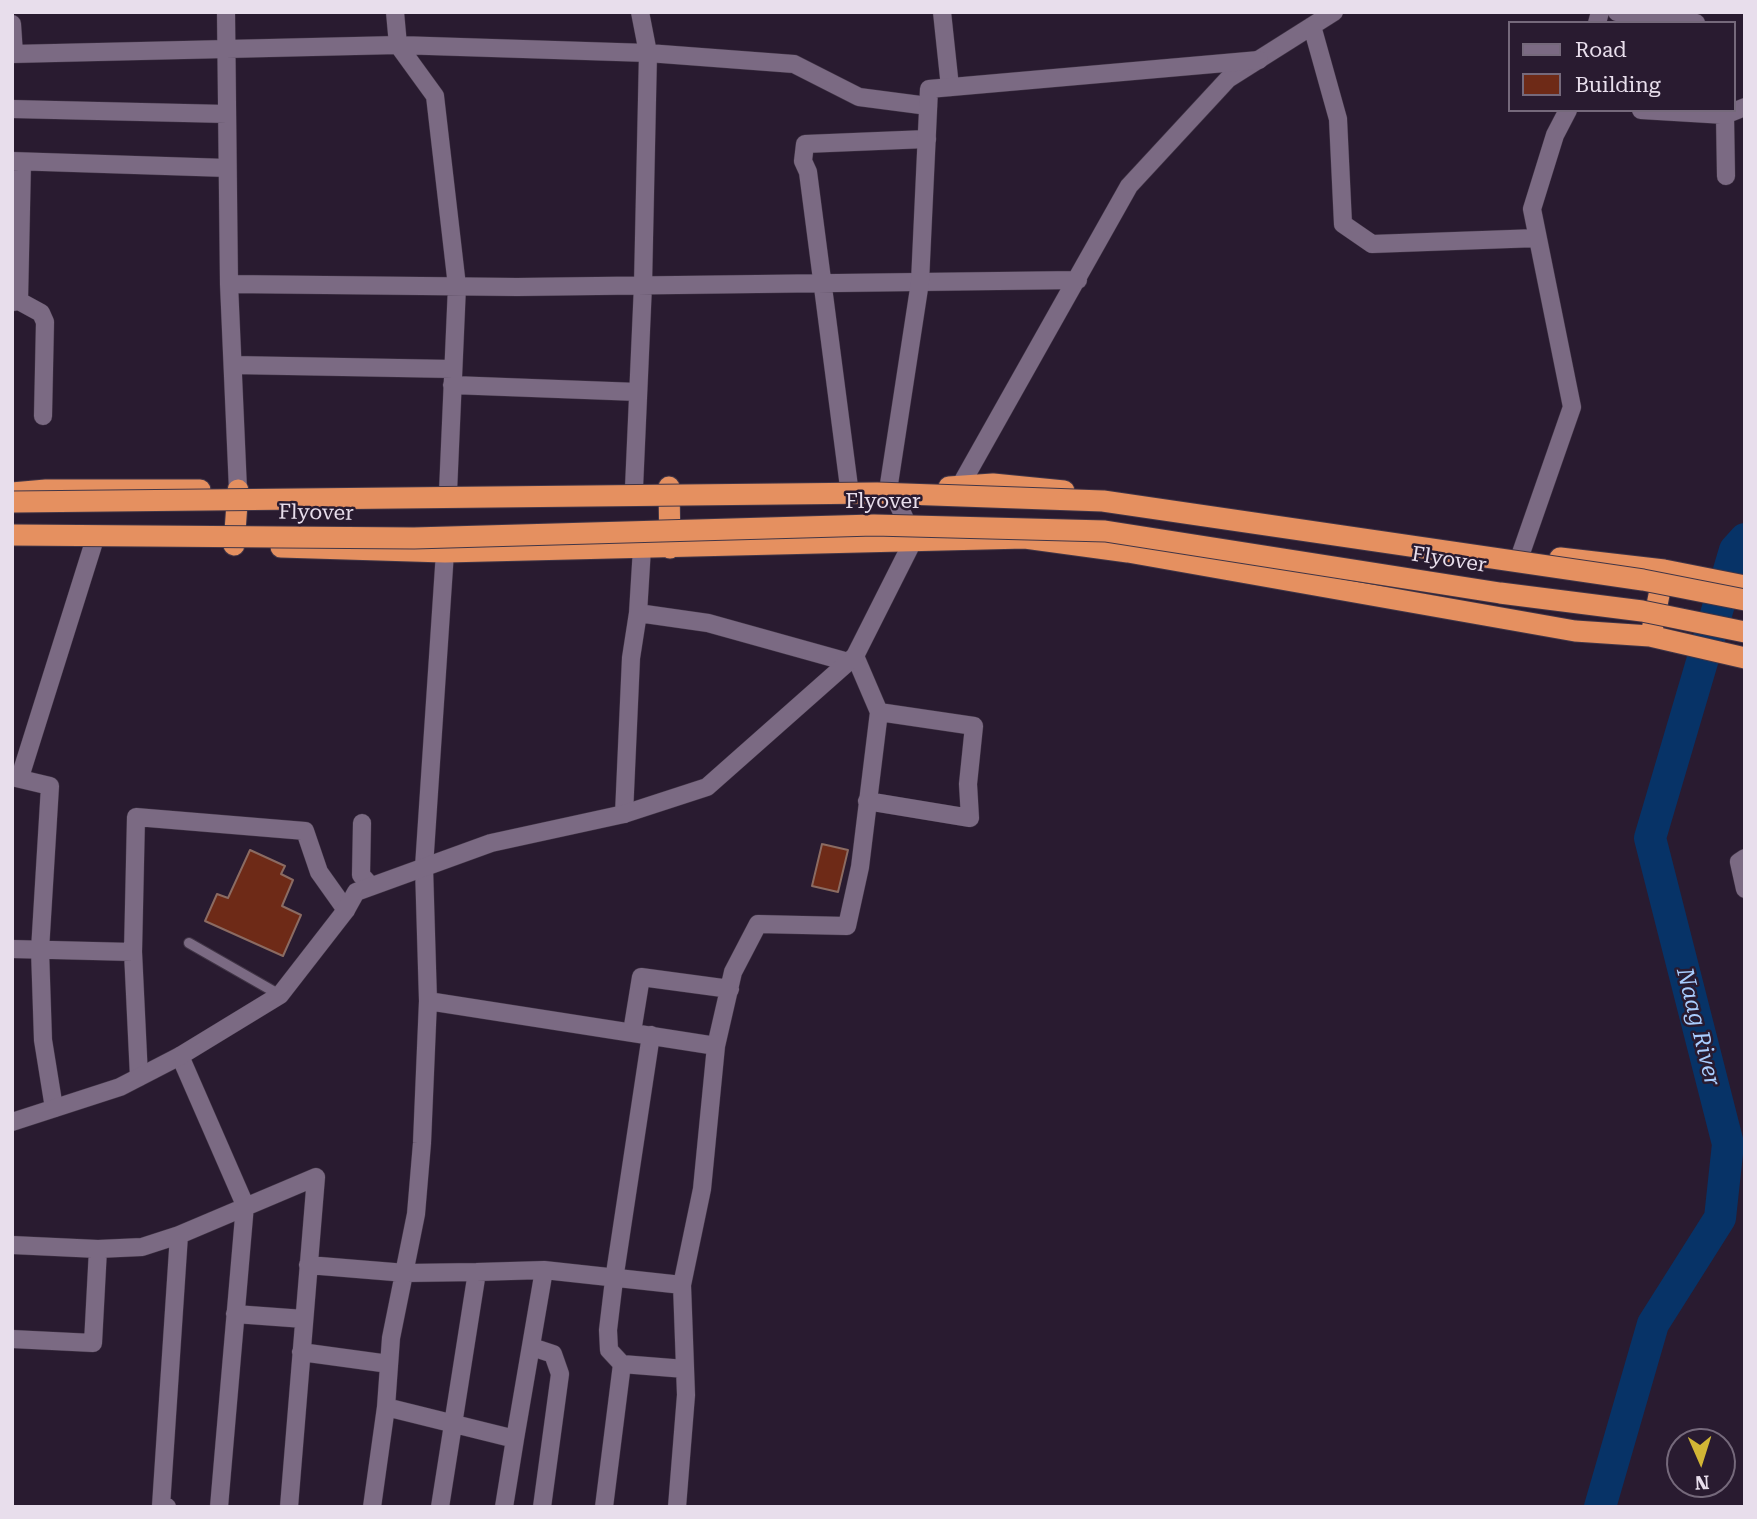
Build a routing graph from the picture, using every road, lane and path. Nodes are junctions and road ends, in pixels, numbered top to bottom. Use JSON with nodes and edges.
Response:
{"nodes":[{"id":1,"x":226,"y":12,"type":"edge"},
{"id":2,"x":395,"y":12,"type":"edge"},
{"id":3,"x":640,"y":12,"type":"edge"},
{"id":4,"x":942,"y":12,"type":"edge"},
{"id":5,"x":1334,"y":12,"type":"edge"},
{"id":6,"x":1617,"y":12,"type":"edge"},
{"id":7,"x":1682,"y":21,"type":"edge"},
{"id":8,"x":12,"y":24,"type":"edge"},
{"id":9,"x":1312,"y":26,"type":"junction"},
{"id":10,"x":398,"y":45,"type":"junction"},
{"id":11,"x":226,"y":50,"type":"junction"},
{"id":12,"x":648,"y":53,"type":"junction"},
{"id":13,"x":13,"y":54,"type":"edge"},
{"id":14,"x":1259,"y":60,"type":"junction"},
{"id":15,"x":950,"y":87,"type":"junction"},
{"id":16,"x":928,"y":106,"type":"junction"},
{"id":17,"x":12,"y":109,"type":"edge"},
{"id":18,"x":1567,"y":112,"type":"edge"},
{"id":19,"x":1725,"y":112,"type":"edge"},
{"id":20,"x":227,"y":114,"type":"junction"},
{"id":21,"x":926,"y":139,"type":"junction"},
{"id":22,"x":17,"y":162,"type":"edge"},
{"id":23,"x":227,"y":168,"type":"junction"},
{"id":24,"x":1726,"y":176,"type":"dead end"},
{"id":25,"x":1538,"y":239,"type":"junction"},
{"id":26,"x":1079,"y":280,"type":"junction"},
{"id":27,"x":920,"y":282,"type":"junction"},
{"id":28,"x":229,"y":284,"type":"junction"},
{"id":29,"x":643,"y":285,"type":"junction"},
{"id":30,"x":821,"y":285,"type":"junction"},
{"id":31,"x":457,"y":286,"type":"junction"},
{"id":32,"x":16,"y":302,"type":"edge"},
{"id":33,"x":233,"y":365,"type":"junction"},
{"id":34,"x":452,"y":377,"type":"junction"},
{"id":35,"x":638,"y":392,"type":"junction"},
{"id":36,"x":43,"y":416,"type":"dead end"},
{"id":37,"x":889,"y":484,"type":"junction"},
{"id":38,"x":669,"y":487,"type":"junction"},
{"id":39,"x":849,"y":487,"type":"junction"},
{"id":40,"x":634,"y":488,"type":"junction"},
{"id":41,"x":959,"y":488,"type":"junction"},
{"id":42,"x":238,"y":490,"type":"junction"},
{"id":43,"x":448,"y":492,"type":"junction"},
{"id":44,"x":12,"y":493,"type":"edge"},
{"id":45,"x":12,"y":502,"type":"edge"},
{"id":46,"x":12,"y":535,"type":"edge"},
{"id":47,"x":914,"y":539,"type":"junction"},
{"id":48,"x":12,"y":544,"type":"edge"},
{"id":49,"x":93,"y":545,"type":"junction"},
{"id":50,"x":234,"y":545,"type":"junction"},
{"id":51,"x":642,"y":548,"type":"junction"},
{"id":52,"x":670,"y":548,"type":"junction"},
{"id":53,"x":445,"y":552,"type":"junction"},
{"id":54,"x":1521,"y":553,"type":"junction"},
{"id":55,"x":1664,"y":570,"type":"junction"},
{"id":56,"x":1745,"y":586,"type":"edge"},
{"id":57,"x":1745,"y":600,"type":"edge"},
{"id":58,"x":638,"y":614,"type":"junction"},
{"id":59,"x":1745,"y":632,"type":"edge"},
{"id":60,"x":1650,"y":636,"type":"junction"},
{"id":61,"x":1745,"y":658,"type":"edge"},
{"id":62,"x":851,"y":659,"type":"junction"},
{"id":63,"x":879,"y":712,"type":"junction"},
{"id":64,"x":16,"y":777,"type":"edge"},
{"id":65,"x":867,"y":802,"type":"junction"},
{"id":66,"x":624,"y":814,"type":"junction"},
{"id":67,"x":362,"y":823,"type":"dead end"},
{"id":68,"x":1745,"y":858,"type":"edge"},
{"id":69,"x":424,"y":867,"type":"junction"},
{"id":70,"x":371,"y":886,"type":"junction"},
{"id":71,"x":1745,"y":889,"type":"edge"},
{"id":72,"x":346,"y":910,"type":"junction"},
{"id":73,"x":189,"y":943,"type":"dead end"},
{"id":74,"x":12,"y":949,"type":"edge"},
{"id":75,"x":40,"y":950,"type":"junction"},
{"id":76,"x":132,"y":952,"type":"junction"},
{"id":77,"x":730,"y":989,"type":"junction"},
{"id":78,"x":280,"y":995,"type":"junction"},
{"id":79,"x":429,"y":1001,"type":"junction"},
{"id":80,"x":632,"y":1032,"type":"junction"},
{"id":81,"x":651,"y":1035,"type":"junction"},
{"id":82,"x":716,"y":1046,"type":"junction"},
{"id":83,"x":180,"y":1056,"type":"junction"},
{"id":84,"x":139,"y":1077,"type":"junction"},
{"id":85,"x":54,"y":1108,"type":"junction"},
{"id":86,"x":12,"y":1122,"type":"edge"},
{"id":87,"x":246,"y":1205,"type":"junction"},
{"id":88,"x":179,"y":1235,"type":"junction"},
{"id":89,"x":12,"y":1244,"type":"edge"},
{"id":90,"x":99,"y":1249,"type":"junction"},
{"id":91,"x":308,"y":1265,"type":"junction"},
{"id":92,"x":544,"y":1270,"type":"junction"},
{"id":93,"x":477,"y":1272,"type":"junction"},
{"id":94,"x":406,"y":1273,"type":"junction"},
{"id":95,"x":614,"y":1280,"type":"junction"},
{"id":96,"x":682,"y":1285,"type":"junction"},
{"id":97,"x":235,"y":1314,"type":"junction"},
{"id":98,"x":304,"y":1319,"type":"junction"},
{"id":99,"x":12,"y":1339,"type":"edge"},
{"id":100,"x":532,"y":1347,"type":"junction"},
{"id":101,"x":301,"y":1352,"type":"junction"},
{"id":102,"x":389,"y":1364,"type":"junction"},
{"id":103,"x":622,"y":1364,"type":"junction"},
{"id":104,"x":685,"y":1368,"type":"junction"},
{"id":105,"x":386,"y":1407,"type":"junction"},
{"id":106,"x":454,"y":1423,"type":"junction"},
{"id":107,"x":515,"y":1439,"type":"junction"},
{"id":108,"x":161,"y":1506,"type":"edge"},
{"id":109,"x":167,"y":1507,"type":"edge"},
{"id":110,"x":219,"y":1507,"type":"edge"},
{"id":111,"x":289,"y":1507,"type":"edge"},
{"id":112,"x":372,"y":1507,"type":"edge"},
{"id":113,"x":440,"y":1507,"type":"edge"},
{"id":114,"x":504,"y":1507,"type":"edge"},
{"id":115,"x":542,"y":1507,"type":"edge"},
{"id":116,"x":604,"y":1507,"type":"edge"},
{"id":117,"x":677,"y":1507,"type":"edge"}],
"edges":[{"from":1,"to":11,"type":"street"},
{"from":2,"to":10,"type":"street"},
{"from":3,"to":12,"type":"street"},
{"from":4,"to":15,"type":"street"},
{"from":5,"to":9,"type":"street"},
{"from":6,"to":7,"type":"street"},
{"from":8,"to":13,"type":"street"},
{"from":9,"to":14,"type":"street"},
{"from":9,"to":25,"type":"street"},
{"from":10,"to":11,"type":"street"},
{"from":10,"to":12,"type":"street"},
{"from":10,"to":31,"type":"street"},
{"from":11,"to":13,"type":"street"},
{"from":11,"to":20,"type":"street"},
{"from":12,"to":16,"type":"street"},
{"from":12,"to":29,"type":"street"},
{"from":14,"to":15,"type":"street"},
{"from":14,"to":26,"type":"street"},
{"from":15,"to":16,"type":"street"},
{"from":16,"to":21,"type":"street"},
{"from":17,"to":20,"type":"street"},
{"from":18,"to":25,"type":"street"},
{"from":19,"to":24,"type":"street"},
{"from":20,"to":23,"type":"street"},
{"from":21,"to":27,"type":"street"},
{"from":21,"to":30,"type":"street"},
{"from":22,"to":23,"type":"street"},
{"from":22,"to":32,"type":"street"},
{"from":23,"to":28,"type":"street"},
{"from":25,"to":54,"type":"street"},
{"from":26,"to":27,"type":"street"},
{"from":26,"to":41,"type":"street"},
{"from":27,"to":30,"type":"street"},
{"from":27,"to":37,"type":"street"},
{"from":28,"to":31,"type":"street"},
{"from":28,"to":33,"type":"street"},
{"from":29,"to":30,"type":"street"},
{"from":29,"to":31,"type":"street"},
{"from":29,"to":35,"type":"street"},
{"from":30,"to":39,"type":"street"},
{"from":31,"to":34,"type":"street"},
{"from":32,"to":36,"type":"street"},
{"from":33,"to":34,"type":"street"},
{"from":33,"to":42,"type":"street"},
{"from":34,"to":35,"type":"street"},
{"from":34,"to":43,"type":"street"},
{"from":35,"to":40,"type":"street"},
{"from":37,"to":39,"type":"highway"},
{"from":37,"to":41,"type":"highway"},
{"from":37,"to":47,"type":"street"},
{"from":38,"to":39,"type":"highway"},
{"from":38,"to":40,"type":"highway"},
{"from":38,"to":52,"type":"highway"},
{"from":40,"to":43,"type":"highway"},
{"from":41,"to":54,"type":"highway"},
{"from":42,"to":43,"type":"highway"},
{"from":42,"to":44,"type":"highway"},
{"from":42,"to":50,"type":"highway"},
{"from":45,"to":57,"type":"highway","name":"Flyover","bridge":true},
{"from":46,"to":59,"type":"highway","name":"Flyover","bridge":true},
{"from":47,"to":52,"type":"highway"},
{"from":47,"to":60,"type":"highway"},
{"from":47,"to":62,"type":"street"},
{"from":48,"to":49,"type":"highway"},
{"from":49,"to":50,"type":"highway"},
{"from":49,"to":64,"type":"street"},
{"from":50,"to":53,"type":"highway"},
{"from":51,"to":52,"type":"highway"},
{"from":51,"to":53,"type":"highway"},
{"from":51,"to":58,"type":"street"},
{"from":53,"to":69,"type":"street"},
{"from":54,"to":55,"type":"highway"},
{"from":55,"to":56,"type":"highway"},
{"from":55,"to":60,"type":"highway"},
{"from":58,"to":62,"type":"street"},
{"from":58,"to":66,"type":"street"},
{"from":60,"to":61,"type":"highway"},
{"from":62,"to":63,"type":"street"},
{"from":62,"to":66,"type":"street"},
{"from":63,"to":65,"type":"street"},
{"from":63,"to":65,"type":"street"},
{"from":64,"to":75,"type":"street"},
{"from":65,"to":77,"type":"street"},
{"from":66,"to":69,"type":"street"},
{"from":67,"to":70,"type":"street"},
{"from":68,"to":71,"type":"street"},
{"from":69,"to":70,"type":"street"},
{"from":69,"to":79,"type":"street"},
{"from":70,"to":72,"type":"street"},
{"from":72,"to":76,"type":"street"},
{"from":72,"to":78,"type":"street"},
{"from":73,"to":78,"type":"lane"},
{"from":74,"to":75,"type":"street"},
{"from":75,"to":76,"type":"street"},
{"from":75,"to":85,"type":"street"},
{"from":76,"to":84,"type":"street"},
{"from":77,"to":80,"type":"street"},
{"from":77,"to":82,"type":"street"},
{"from":78,"to":83,"type":"street"},
{"from":79,"to":80,"type":"street"},
{"from":79,"to":94,"type":"street"},
{"from":80,"to":81,"type":"street"},
{"from":81,"to":82,"type":"street"},
{"from":81,"to":95,"type":"street"},
{"from":82,"to":96,"type":"street"},
{"from":83,"to":84,"type":"street"},
{"from":83,"to":87,"type":"street"},
{"from":84,"to":85,"type":"street"},
{"from":85,"to":86,"type":"street"},
{"from":87,"to":88,"type":"street"},
{"from":87,"to":91,"type":"street"},
{"from":87,"to":97,"type":"street"},
{"from":88,"to":90,"type":"street"},
{"from":88,"to":108,"type":"street"},
{"from":89,"to":90,"type":"street"},
{"from":90,"to":99,"type":"street"},
{"from":91,"to":94,"type":"street"},
{"from":91,"to":98,"type":"street"},
{"from":92,"to":93,"type":"street"},
{"from":92,"to":95,"type":"street"},
{"from":92,"to":100,"type":"street"},
{"from":93,"to":94,"type":"street"},
{"from":93,"to":106,"type":"street"},
{"from":94,"to":102,"type":"street"},
{"from":95,"to":96,"type":"street"},
{"from":95,"to":103,"type":"street"},
{"from":96,"to":104,"type":"street"},
{"from":97,"to":98,"type":"street"},
{"from":97,"to":110,"type":"street"},
{"from":98,"to":101,"type":"street"},
{"from":100,"to":107,"type":"street"},
{"from":100,"to":115,"type":"street"},
{"from":101,"to":102,"type":"street"},
{"from":101,"to":111,"type":"street"},
{"from":102,"to":105,"type":"street"},
{"from":103,"to":104,"type":"street"},
{"from":103,"to":116,"type":"street"},
{"from":104,"to":117,"type":"street"},
{"from":105,"to":106,"type":"street"},
{"from":105,"to":112,"type":"street"},
{"from":106,"to":107,"type":"street"},
{"from":106,"to":113,"type":"street"},
{"from":107,"to":114,"type":"street"},
{"from":108,"to":109,"type":"street"}]}
